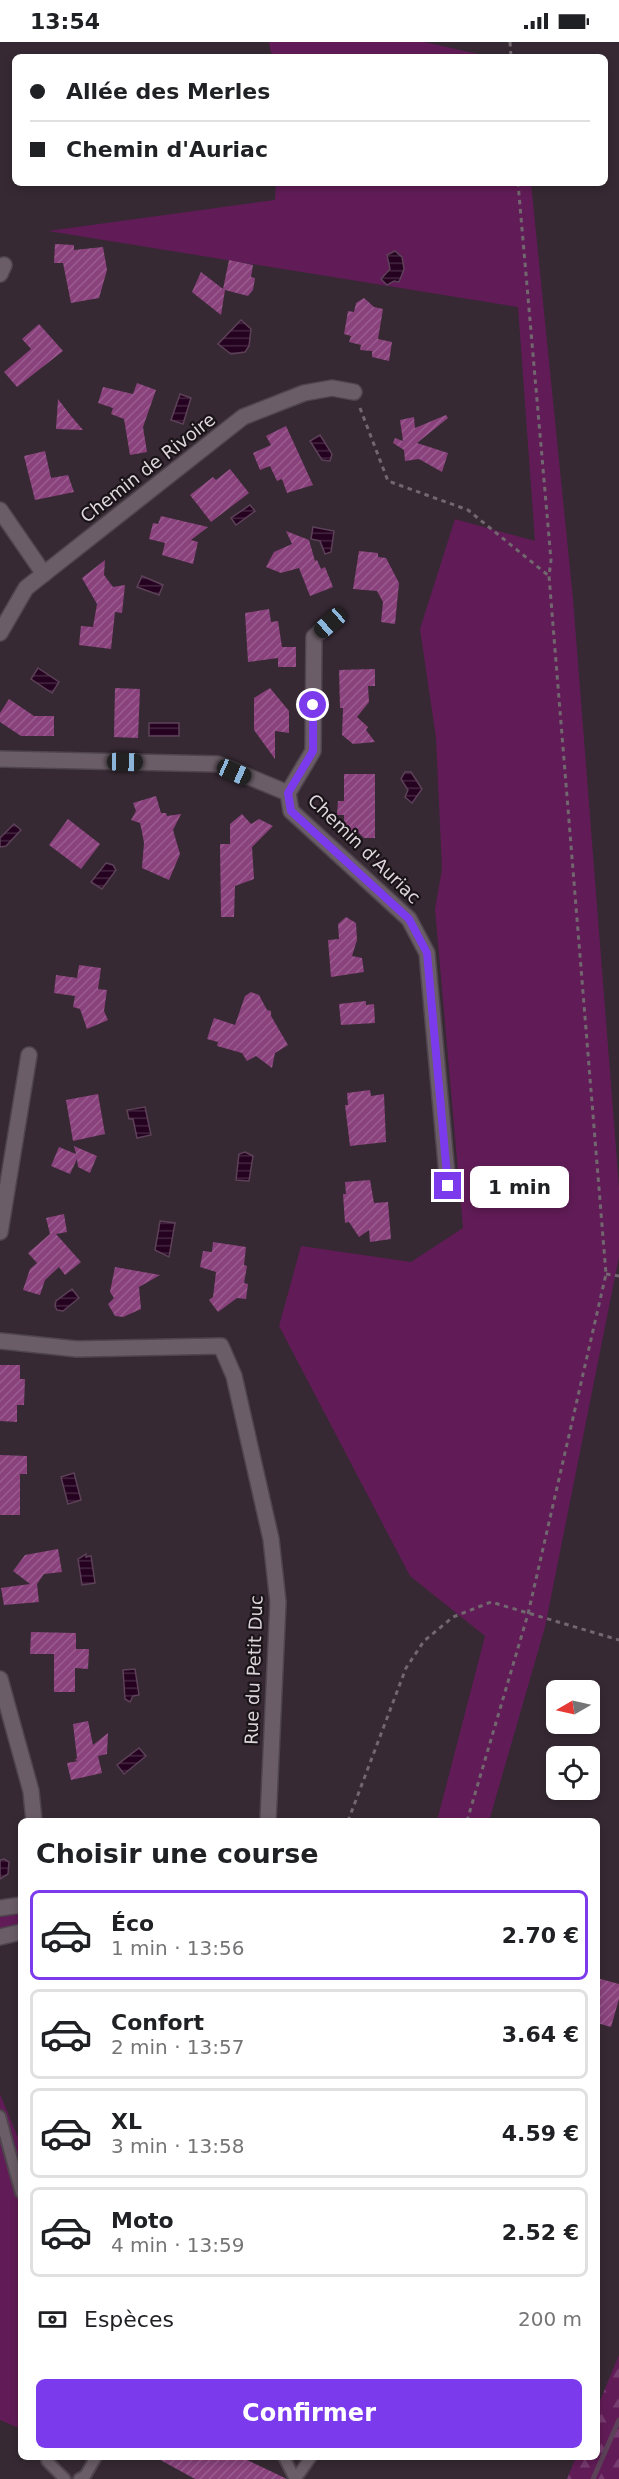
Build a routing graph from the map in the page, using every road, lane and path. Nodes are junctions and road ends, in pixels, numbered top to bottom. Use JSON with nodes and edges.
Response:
{"nodes":[{"id":1,"x":518,"y":186,"type":"edge"},
{"id":2,"x":354,"y":392,"type":"joint"},
{"id":3,"x":0,"y":510,"type":"edge"},
{"id":4,"x":44,"y":574,"type":"junction"},
{"id":5,"x":549,"y":576,"type":"junction"},
{"id":6,"x":330,"y":623,"type":"dead end"},
{"id":7,"x":0,"y":633,"type":"edge"},
{"id":8,"x":0,"y":759,"type":"edge"},
{"id":9,"x":288,"y":793,"type":"junction"},
{"id":10,"x":29,"y":1054,"type":"dead end"},
{"id":11,"x":448,"y":1186,"type":"dead end"},
{"id":12,"x":0,"y":1232,"type":"edge"},
{"id":13,"x":606,"y":1274,"type":"junction"},
{"id":14,"x":619,"y":1276,"type":"edge"},
{"id":15,"x":0,"y":1341,"type":"edge"},
{"id":16,"x":528,"y":1614,"type":"junction"},
{"id":17,"x":619,"y":1640,"type":"edge"},
{"id":18,"x":0,"y":1680,"type":"edge"},
{"id":19,"x":34,"y":1818,"type":"edge"},
{"id":20,"x":268,"y":1818,"type":"edge"},
{"id":21,"x":349,"y":1818,"type":"edge"},
{"id":22,"x":468,"y":1818,"type":"edge"},
{"id":23,"x":18,"y":1905,"type":"edge"},
{"id":24,"x":0,"y":1908,"type":"edge"},
{"id":25,"x":18,"y":1933,"type":"edge"},
{"id":26,"x":0,"y":1937,"type":"edge"},
{"id":27,"x":0,"y":2116,"type":"edge"},
{"id":28,"x":18,"y":2182,"type":"edge"},
{"id":29,"x":47,"y":2460,"type":"edge"},
{"id":30,"x":48,"y":2460,"type":"edge"},
{"id":31,"x":94,"y":2460,"type":"edge"},
{"id":32,"x":286,"y":2460,"type":"edge"},
{"id":33,"x":309,"y":2460,"type":"edge"},
{"id":34,"x":296,"y":2478,"type":"edge"},
{"id":35,"x":49,"y":2479,"type":"edge"},
{"id":36,"x":65,"y":2479,"type":"edge"},
{"id":37,"x":79,"y":2479,"type":"edge"}],
"edges":[{"from":1,"to":5,"type":"path"},
{"from":2,"to":4,"type":"street","name":"Chemin de Rivoire"},
{"from":2,"to":5,"type":"path"},
{"from":3,"to":4,"type":"street"},
{"from":4,"to":7,"type":"street","name":"Chemin de Rivoire"},
{"from":5,"to":13,"type":"path"},
{"from":6,"to":9,"type":"street"},
{"from":8,"to":9,"type":"street","name":"Chemin d'Auriac"},
{"from":9,"to":11,"type":"street","name":"Chemin d'Auriac"},
{"from":10,"to":12,"type":"street"},
{"from":13,"to":14,"type":"path"},
{"from":13,"to":16,"type":"path"},
{"from":15,"to":20,"type":"street","name":"Rue du Petit Duc"},
{"from":16,"to":17,"type":"path"},
{"from":16,"to":21,"type":"path"},
{"from":16,"to":22,"type":"path"},
{"from":18,"to":19,"type":"street"},
{"from":23,"to":24,"type":"street"},
{"from":25,"to":26,"type":"street"},
{"from":27,"to":28,"type":"lane"},
{"from":29,"to":35,"type":"lane"},
{"from":30,"to":36,"type":"lane"},
{"from":31,"to":37,"type":"lane"},
{"from":32,"to":34,"type":"lane"},
{"from":33,"to":34,"type":"lane"}]}
